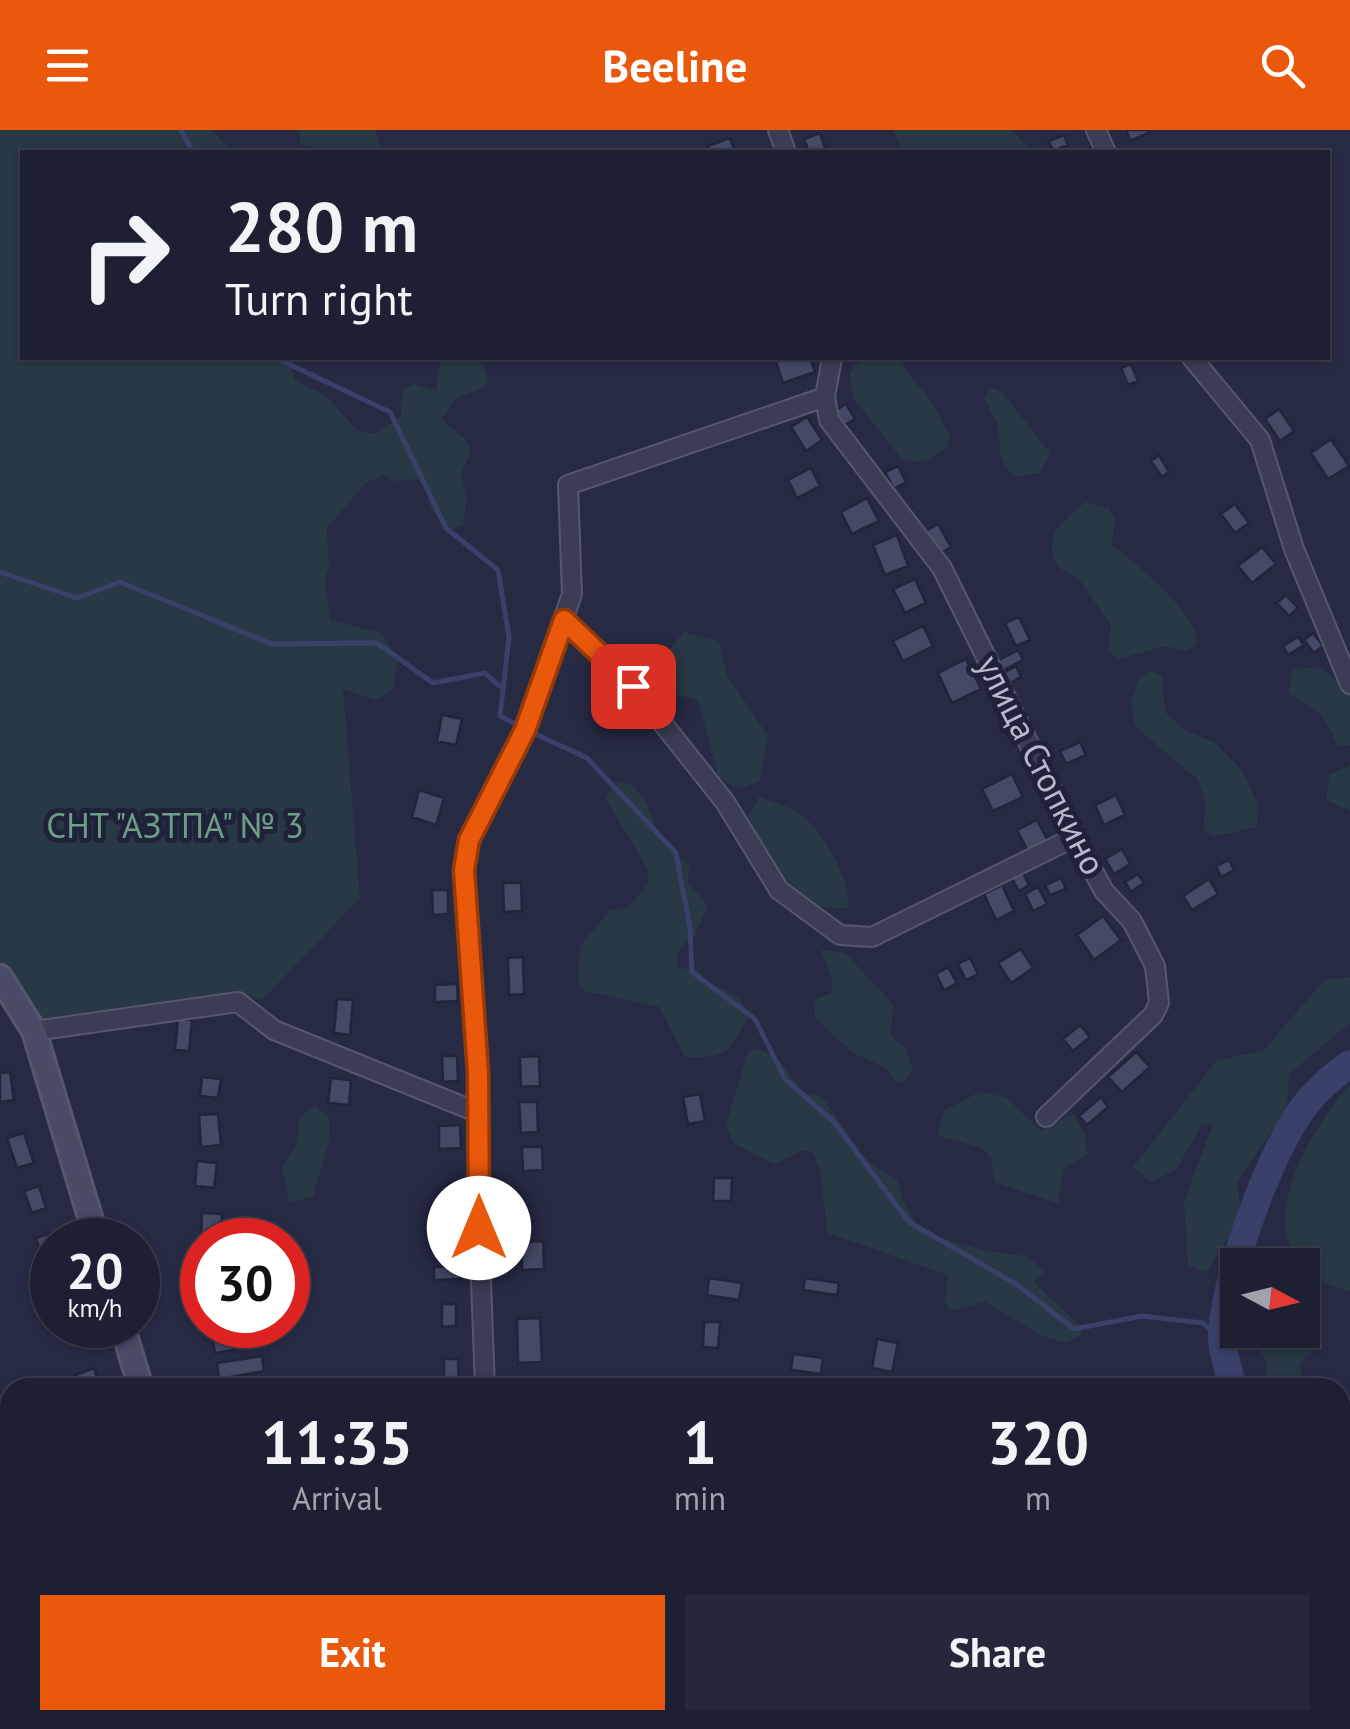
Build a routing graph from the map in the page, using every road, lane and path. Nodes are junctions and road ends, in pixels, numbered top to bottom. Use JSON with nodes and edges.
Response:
{"nodes":[{"id":1,"x":832,"y":360,"type":"edge"},
{"id":2,"x":1194,"y":360,"type":"edge"},
{"id":3,"x":825,"y":397,"type":"junction"},
{"id":4,"x":564,"y":620,"type":"junction"},
{"id":5,"x":1350,"y":684,"type":"edge"},
{"id":6,"x":1076,"y":837,"type":"junction"},
{"id":7,"x":0,"y":977,"type":"edge"},
{"id":8,"x":34,"y":1031,"type":"junction"},
{"id":9,"x":478,"y":1113,"type":"junction"},
{"id":10,"x":1046,"y":1118,"type":"dead end"},
{"id":11,"x":89,"y":1218,"type":"edge"},
{"id":12,"x":129,"y":1348,"type":"edge"},
{"id":13,"x":138,"y":1378,"type":"edge"},
{"id":14,"x":485,"y":1378,"type":"edge"}],
"edges":[{"from":1,"to":3,"type":"street"},
{"from":2,"to":5,"type":"street"},
{"from":3,"to":4,"type":"street"},
{"from":3,"to":6,"type":"street","name":"улица Стопкино"},
{"from":4,"to":6,"type":"street"},
{"from":4,"to":9,"type":"street"},
{"from":6,"to":10,"type":"street","name":"улица Стопкино"},
{"from":7,"to":8,"type":"main road"},
{"from":8,"to":9,"type":"street"},
{"from":8,"to":11,"type":"main road"},
{"from":9,"to":14,"type":"street"},
{"from":12,"to":13,"type":"main road"}]}
